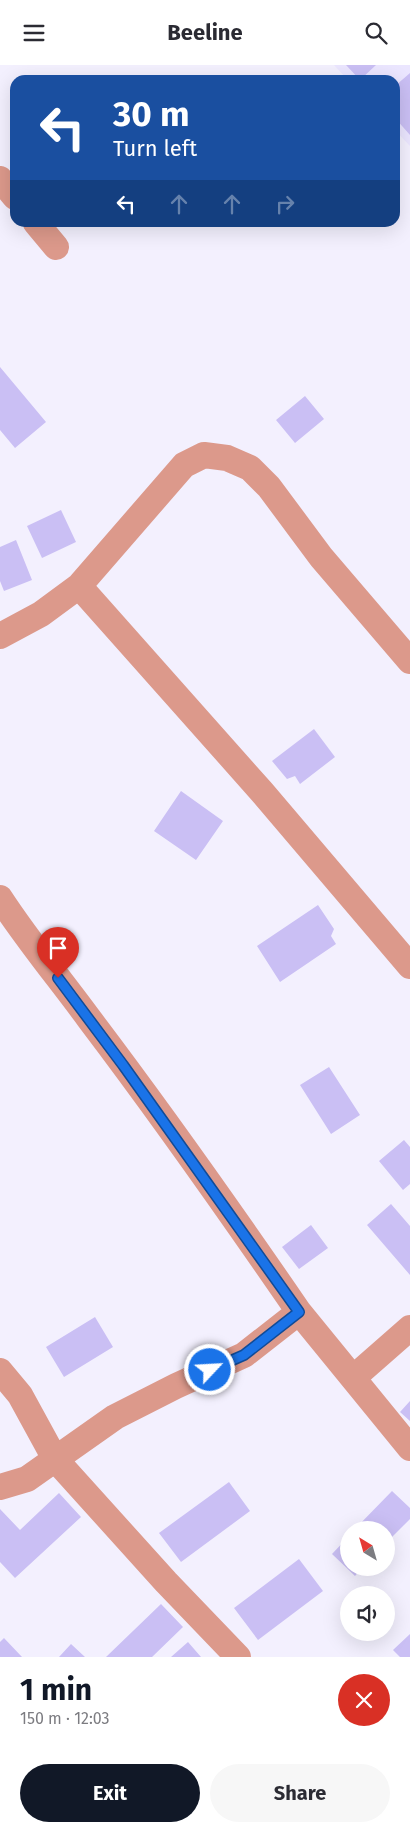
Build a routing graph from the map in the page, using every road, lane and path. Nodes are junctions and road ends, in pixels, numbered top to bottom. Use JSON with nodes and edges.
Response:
{"nodes":[{"id":1,"x":0,"y":179,"type":"edge"},
{"id":2,"x":10,"y":191,"type":"edge"},
{"id":3,"x":39,"y":227,"type":"edge"},
{"id":4,"x":56,"y":247,"type":"dead end"},
{"id":5,"x":79,"y":586,"type":"junction"},
{"id":6,"x":0,"y":636,"type":"edge"},
{"id":7,"x":410,"y":661,"type":"edge"},
{"id":8,"x":0,"y":898,"type":"edge"},
{"id":9,"x":410,"y":966,"type":"edge"},
{"id":10,"x":299,"y":1312,"type":"junction"},
{"id":11,"x":410,"y":1328,"type":"edge"},
{"id":12,"x":0,"y":1371,"type":"edge"},
{"id":13,"x":353,"y":1378,"type":"junction"},
{"id":14,"x":410,"y":1449,"type":"edge"},
{"id":15,"x":55,"y":1459,"type":"junction"},
{"id":16,"x":0,"y":1487,"type":"edge"},
{"id":17,"x":238,"y":1657,"type":"edge"}],
"edges":[{"from":1,"to":2,"type":"street"},
{"from":3,"to":4,"type":"street"},
{"from":5,"to":6,"type":"street"},
{"from":5,"to":7,"type":"street"},
{"from":5,"to":9,"type":"street"},
{"from":8,"to":10,"type":"street"},
{"from":10,"to":13,"type":"street"},
{"from":10,"to":15,"type":"street"},
{"from":11,"to":13,"type":"street"},
{"from":12,"to":15,"type":"street"},
{"from":13,"to":14,"type":"street"},
{"from":15,"to":16,"type":"street"},
{"from":15,"to":17,"type":"street"}]}
